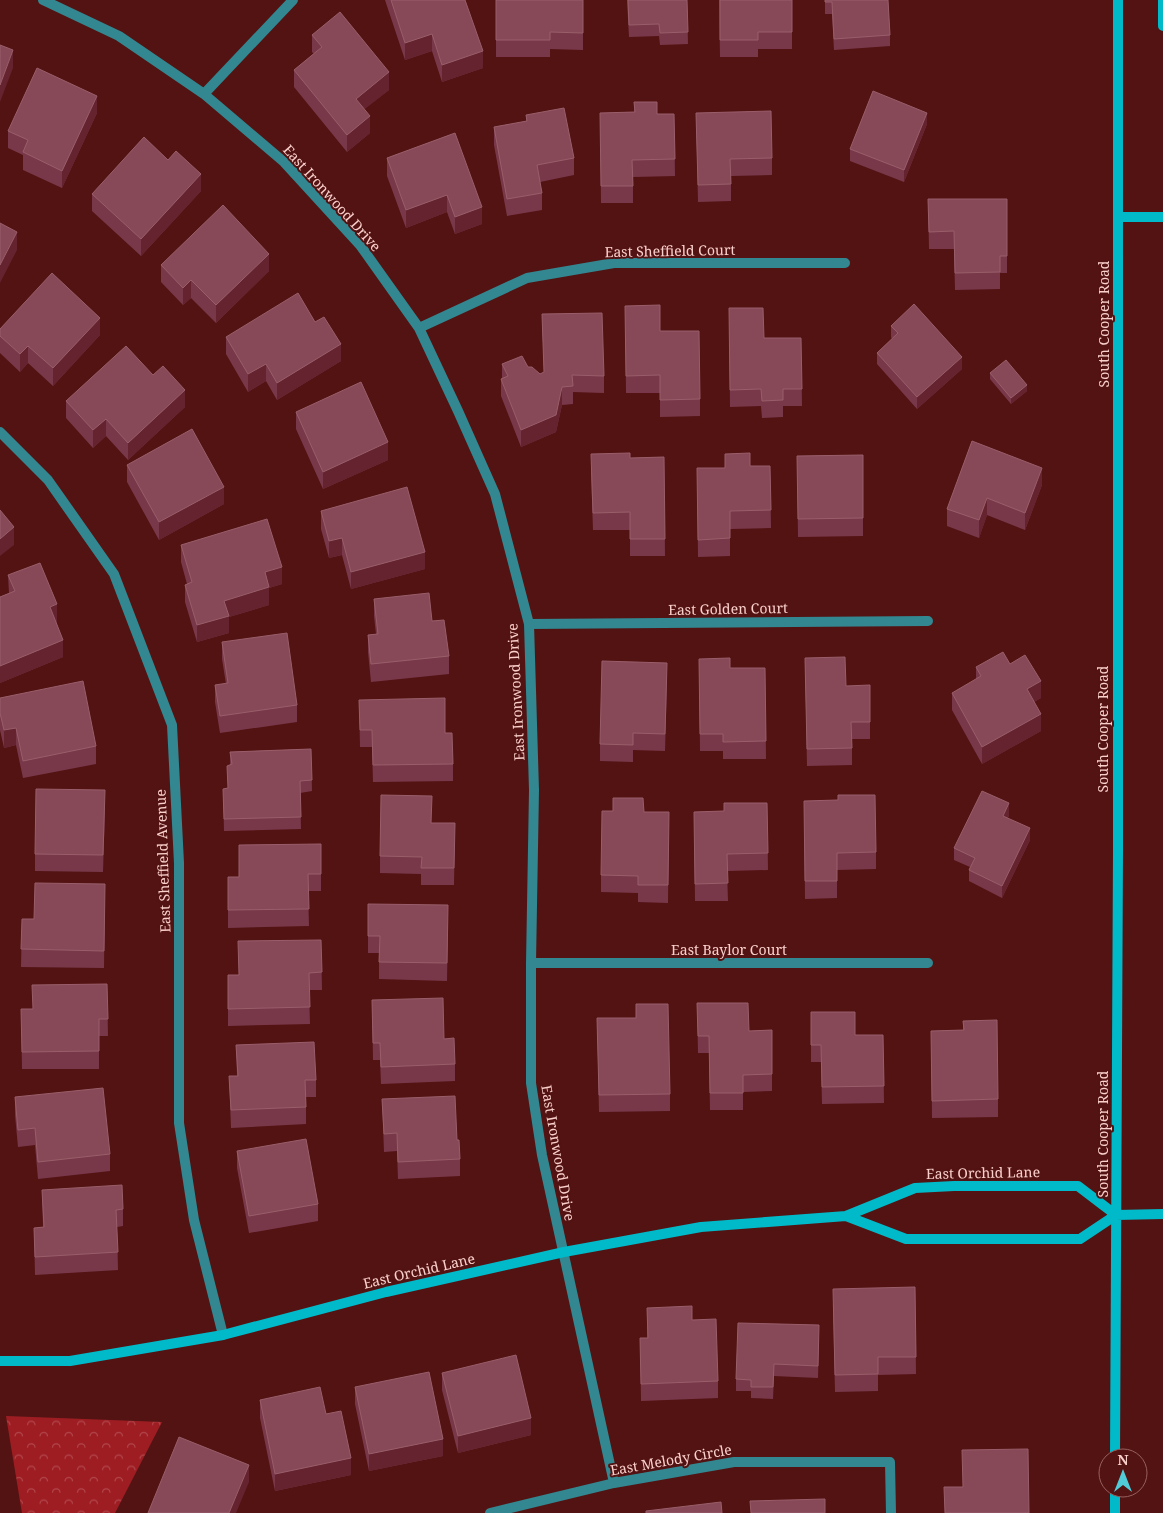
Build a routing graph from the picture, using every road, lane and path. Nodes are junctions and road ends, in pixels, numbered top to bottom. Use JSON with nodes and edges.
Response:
{"nodes":[{"id":1,"x":43,"y":0,"type":"edge"},
{"id":2,"x":293,"y":0,"type":"edge"},
{"id":3,"x":1118,"y":0,"type":"edge"},
{"id":4,"x":1163,"y":0,"type":"edge"},
{"id":5,"x":1163,"y":26,"type":"edge"},
{"id":6,"x":204,"y":94,"type":"junction"},
{"id":7,"x":1163,"y":216,"type":"edge"},
{"id":8,"x":1118,"y":218,"type":"junction"},
{"id":9,"x":845,"y":263,"type":"dead end"},
{"id":10,"x":419,"y":328,"type":"junction"},
{"id":11,"x":0,"y":432,"type":"edge"},
{"id":12,"x":928,"y":621,"type":"dead end"},
{"id":13,"x":529,"y":624,"type":"junction"},
{"id":14,"x":531,"y":964,"type":"junction"},
{"id":15,"x":928,"y":964,"type":"dead end"},
{"id":16,"x":1163,"y":1214,"type":"edge"},
{"id":17,"x":1116,"y":1215,"type":"junction"},
{"id":18,"x":846,"y":1216,"type":"junction"},
{"id":19,"x":564,"y":1252,"type":"junction"},
{"id":20,"x":223,"y":1336,"type":"junction"},
{"id":21,"x":0,"y":1361,"type":"edge"},
{"id":22,"x":1115,"y":1448,"type":"edge"},
{"id":23,"x":614,"y":1484,"type":"junction"},
{"id":24,"x":1115,"y":1498,"type":"edge"},
{"id":25,"x":490,"y":1513,"type":"edge"},
{"id":26,"x":891,"y":1513,"type":"edge"},
{"id":27,"x":1115,"y":1513,"type":"edge"}],
"edges":[{"from":1,"to":6,"type":"street","name":"East Ironwood Drive"},
{"from":2,"to":6,"type":"street"},
{"from":3,"to":8,"type":"main road","name":"South Cooper Road"},
{"from":4,"to":5,"type":"main road"},
{"from":6,"to":10,"type":"street","name":"East Ironwood Drive"},
{"from":7,"to":8,"type":"main road"},
{"from":8,"to":17,"type":"main road","name":"South Cooper Road"},
{"from":9,"to":10,"type":"street","name":"East Sheffield Court"},
{"from":10,"to":13,"type":"street","name":"East Ironwood Drive"},
{"from":11,"to":20,"type":"street","name":"East Sheffield Avenue"},
{"from":12,"to":13,"type":"street","name":"East Golden Court"},
{"from":13,"to":14,"type":"street","name":"East Ironwood Drive"},
{"from":14,"to":15,"type":"street","name":"East Baylor Court"},
{"from":14,"to":19,"type":"street","name":"East Ironwood Drive"},
{"from":16,"to":17,"type":"main road"},
{"from":17,"to":18,"type":"main road","name":"East Orchid Lane"},
{"from":17,"to":18,"type":"main road","name":"East Orchid Lane"},
{"from":17,"to":22,"type":"main road","name":"South Cooper Road"},
{"from":18,"to":19,"type":"main road","name":"East Orchid Lane"},
{"from":19,"to":20,"type":"main road","name":"East Orchid Lane"},
{"from":19,"to":23,"type":"street","name":"East Ironwood Drive"},
{"from":20,"to":21,"type":"main road","name":"East Orchid Lane"},
{"from":23,"to":25,"type":"street","name":"East Melody Circle"},
{"from":23,"to":26,"type":"street","name":"East Melody Circle"},
{"from":24,"to":27,"type":"main road"}]}
